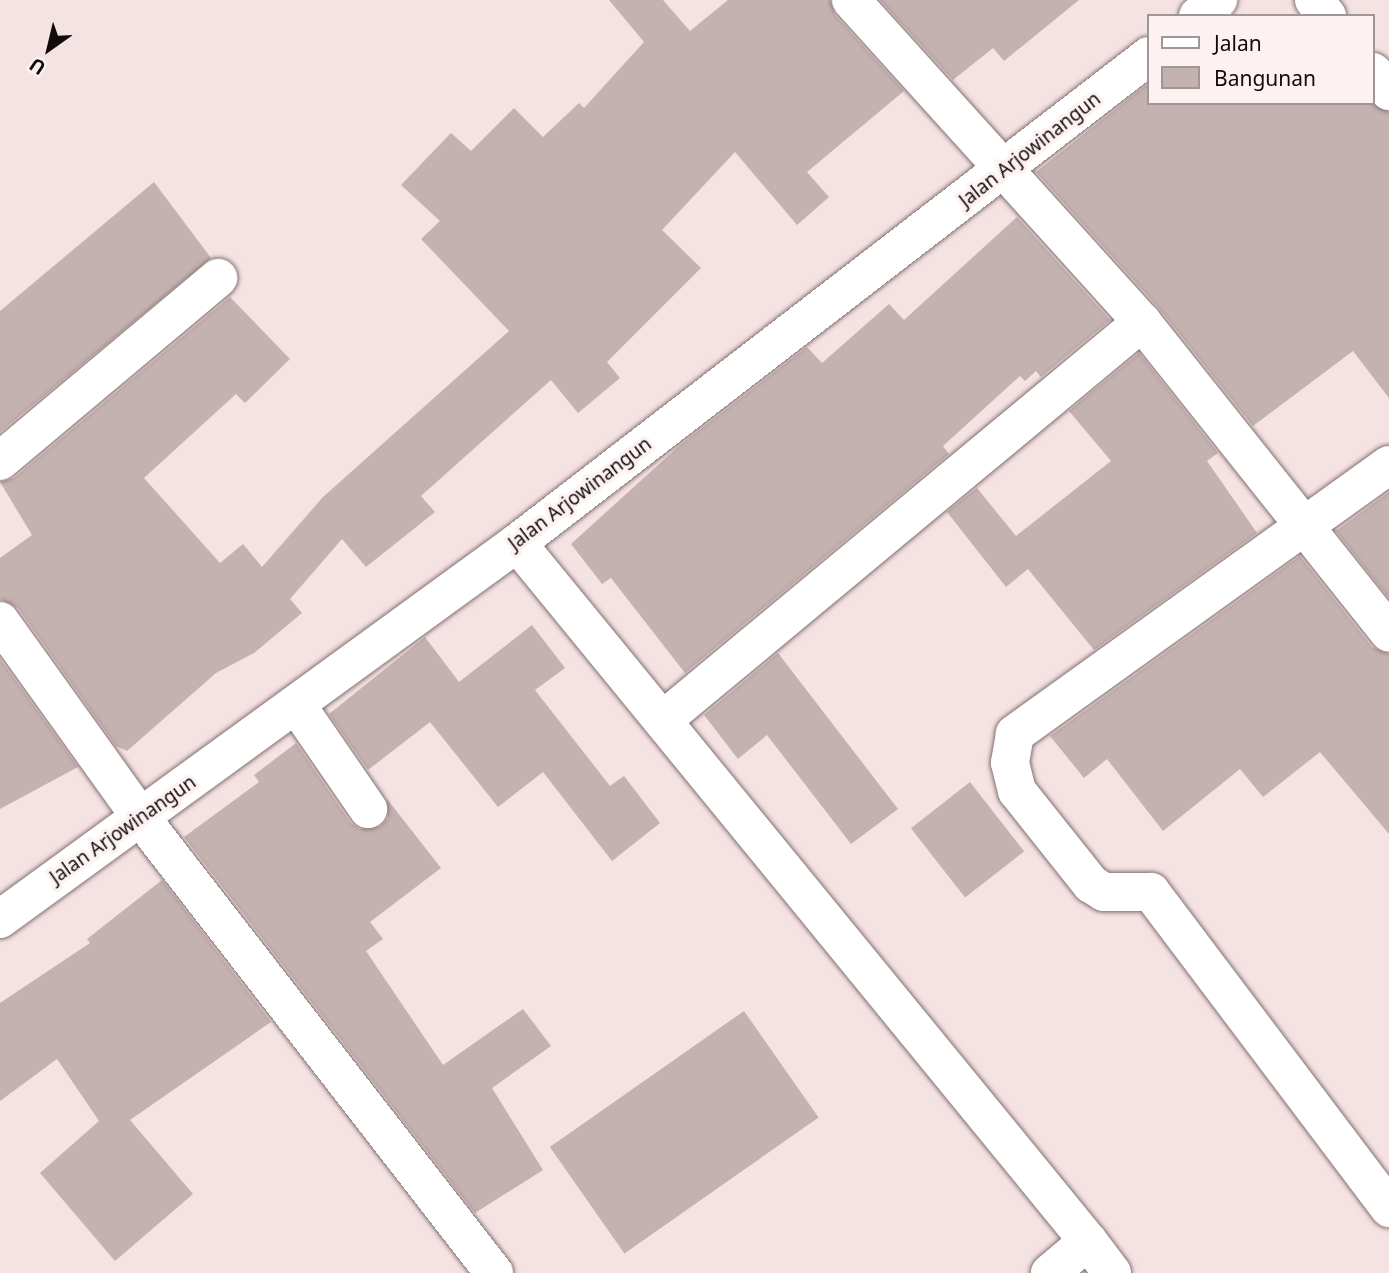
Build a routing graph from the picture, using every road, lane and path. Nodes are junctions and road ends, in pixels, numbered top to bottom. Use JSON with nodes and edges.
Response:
{"nodes":[{"id":1,"x":851,"y":0,"type":"edge"},
{"id":2,"x":1218,"y":0,"type":"edge"},
{"id":3,"x":1314,"y":0,"type":"edge"},
{"id":4,"x":1200,"y":14,"type":"edge"},
{"id":5,"x":1325,"y":14,"type":"edge"},
{"id":6,"x":1148,"y":56,"type":"edge"},
{"id":7,"x":1375,"y":74,"type":"edge"},
{"id":8,"x":1389,"y":91,"type":"edge"},
{"id":9,"x":1005,"y":172,"type":"junction"},
{"id":10,"x":218,"y":278,"type":"dead end"},
{"id":11,"x":1142,"y":322,"type":"junction"},
{"id":12,"x":0,"y":460,"type":"edge"},
{"id":13,"x":1389,"y":465,"type":"edge"},
{"id":14,"x":1306,"y":524,"type":"junction"},
{"id":15,"x":517,"y":542,"type":"junction"},
{"id":16,"x":0,"y":621,"type":"edge"},
{"id":17,"x":1389,"y":633,"type":"edge"},
{"id":18,"x":298,"y":707,"type":"junction"},
{"id":19,"x":663,"y":719,"type":"junction"},
{"id":20,"x":368,"y":809,"type":"dead end"},
{"id":21,"x":141,"y":818,"type":"junction"},
{"id":22,"x":0,"y":919,"type":"edge"},
{"id":23,"x":1389,"y":1208,"type":"edge"},
{"id":24,"x":1088,"y":1241,"type":"junction"},
{"id":25,"x":494,"y":1273,"type":"edge"},
{"id":26,"x":1050,"y":1273,"type":"edge"},
{"id":27,"x":1112,"y":1273,"type":"edge"}],
"edges":[{"from":1,"to":9,"type":"street"},
{"from":2,"to":4,"type":"street"},
{"from":3,"to":5,"type":"street"},
{"from":6,"to":9,"type":"street","name":"Jalan Arjowinangun"},
{"from":7,"to":8,"type":"street"},
{"from":9,"to":11,"type":"street"},
{"from":9,"to":15,"type":"street","name":"Jalan Arjowinangun"},
{"from":10,"to":12,"type":"street"},
{"from":11,"to":14,"type":"street"},
{"from":11,"to":19,"type":"street"},
{"from":13,"to":14,"type":"street"},
{"from":14,"to":17,"type":"street"},
{"from":14,"to":23,"type":"street"},
{"from":15,"to":18,"type":"street","name":"Jalan Arjowinangun"},
{"from":15,"to":19,"type":"street"},
{"from":16,"to":21,"type":"street"},
{"from":18,"to":20,"type":"street"},
{"from":18,"to":21,"type":"street","name":"Jalan Arjowinangun"},
{"from":19,"to":24,"type":"street"},
{"from":21,"to":22,"type":"street","name":"Jalan Arjowinangun"},
{"from":21,"to":25,"type":"street"},
{"from":24,"to":26,"type":"street"},
{"from":24,"to":27,"type":"street"}]}
